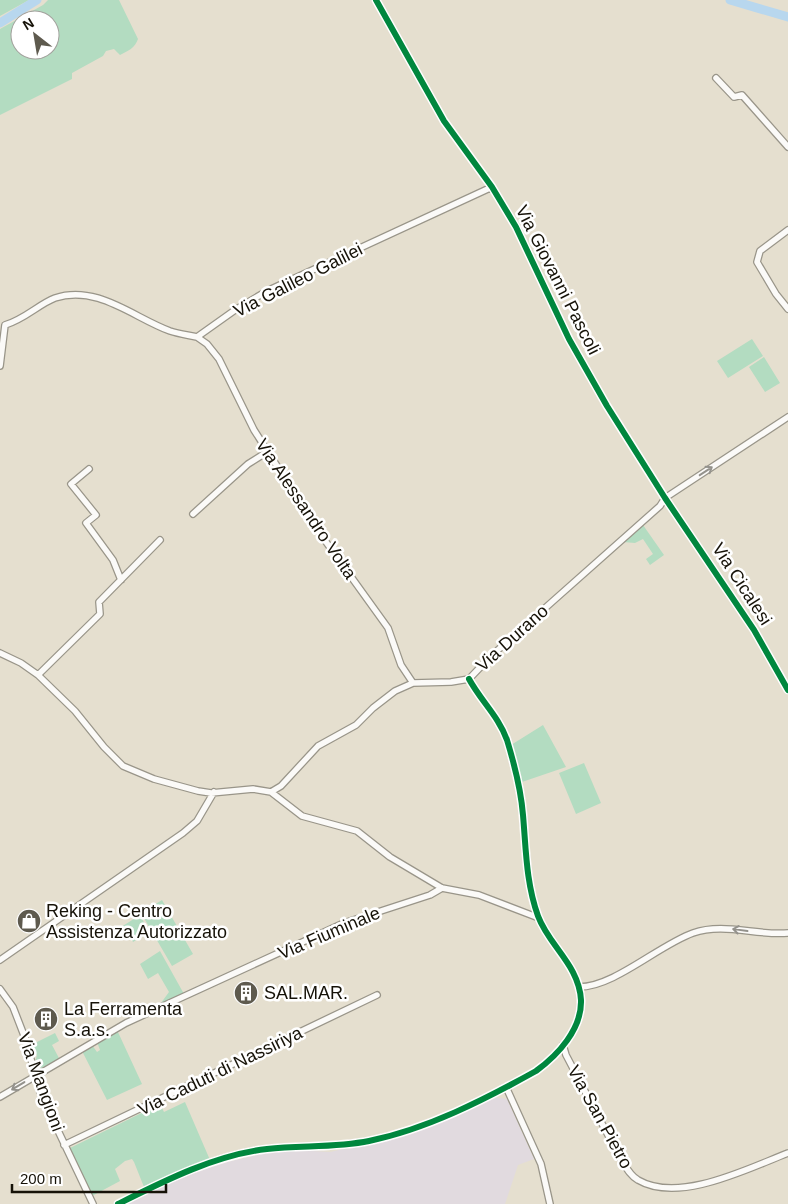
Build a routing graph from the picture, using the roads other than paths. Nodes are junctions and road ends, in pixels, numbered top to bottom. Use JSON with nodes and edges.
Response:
{"nodes":[{"id":1,"x":376,"y":0,"type":"edge"},
{"id":2,"x":716,"y":78,"type":"dead end"},
{"id":3,"x":788,"y":147,"type":"edge"},
{"id":4,"x":492,"y":187,"type":"junction"},
{"id":5,"x":788,"y":230,"type":"edge"},
{"id":6,"x":788,"y":309,"type":"edge"},
{"id":7,"x":3,"y":323,"type":"edge"},
{"id":8,"x":197,"y":337,"type":"junction"},
{"id":9,"x":0,"y":366,"type":"edge"},
{"id":10,"x":788,"y":417,"type":"edge"},
{"id":11,"x":267,"y":452,"type":"junction"},
{"id":12,"x":89,"y":469,"type":"dead end"},
{"id":13,"x":665,"y":498,"type":"junction"},
{"id":14,"x":193,"y":514,"type":"dead end"},
{"id":15,"x":160,"y":540,"type":"dead end"},
{"id":16,"x":121,"y":580,"type":"junction"},
{"id":17,"x":0,"y":653,"type":"edge"},
{"id":18,"x":38,"y":675,"type":"junction"},
{"id":19,"x":469,"y":679,"type":"junction"},
{"id":20,"x":413,"y":683,"type":"junction"},
{"id":21,"x":788,"y":690,"type":"edge"},
{"id":22,"x":214,"y":792,"type":"junction"},
{"id":23,"x":271,"y":792,"type":"junction"},
{"id":24,"x":442,"y":888,"type":"junction"},
{"id":25,"x":538,"y":918,"type":"junction"},
{"id":26,"x":788,"y":933,"type":"edge"},
{"id":27,"x":0,"y":960,"type":"edge"},
{"id":28,"x":579,"y":987,"type":"junction"},
{"id":29,"x":0,"y":989,"type":"edge"},
{"id":30,"x":376,"y":995,"type":"dead end"},
{"id":31,"x":563,"y":1045,"type":"junction"},
{"id":32,"x":36,"y":1076,"type":"junction"},
{"id":33,"x":506,"y":1088,"type":"junction"},
{"id":34,"x":0,"y":1097,"type":"edge"},
{"id":35,"x":64,"y":1145,"type":"junction"},
{"id":36,"x":788,"y":1153,"type":"edge"},
{"id":37,"x":93,"y":1204,"type":"edge"},
{"id":38,"x":118,"y":1204,"type":"edge"},
{"id":39,"x":550,"y":1204,"type":"edge"}],
"edges":[{"from":1,"to":4,"type":"street","name":"Via Giovanni Pascoli"},
{"from":2,"to":3,"type":"street"},
{"from":4,"to":8,"type":"street","name":"Via Galileo Galilei"},
{"from":4,"to":13,"type":"street","name":"Via Giovanni Pascoli"},
{"from":5,"to":6,"type":"street"},
{"from":7,"to":8,"type":"street"},
{"from":7,"to":9,"type":"street"},
{"from":8,"to":11,"type":"street","name":"Via Alessandro Volta"},
{"from":13,"to":10,"type":"street","name":"Via Durano","one_way":true},
{"from":11,"to":14,"type":"street"},
{"from":11,"to":20,"type":"street","name":"Via Alessandro Volta"},
{"from":12,"to":16,"type":"street"},
{"from":13,"to":19,"type":"street","name":"Via Durano"},
{"from":13,"to":21,"type":"street","name":"Via Cicalesi"},
{"from":15,"to":16,"type":"street"},
{"from":16,"to":18,"type":"street"},
{"from":17,"to":18,"type":"street"},
{"from":18,"to":22,"type":"street"},
{"from":19,"to":20,"type":"street","name":"Via Durano"},
{"from":19,"to":25,"type":"street"},
{"from":20,"to":23,"type":"street","name":"Via Durano"},
{"from":22,"to":23,"type":"street"},
{"from":22,"to":27,"type":"street"},
{"from":23,"to":24,"type":"street"},
{"from":24,"to":25,"type":"street"},
{"from":24,"to":32,"type":"street","name":"Via Fiuminale"},
{"from":25,"to":28,"type":"street"},
{"from":26,"to":28,"type":"street","one_way":true},
{"from":28,"to":31,"type":"street"},
{"from":29,"to":32,"type":"street","name":"Via Mangioni"},
{"from":30,"to":35,"type":"street","name":"Via Caduti di Nassiriya"},
{"from":31,"to":33,"type":"street"},
{"from":31,"to":36,"type":"street","name":"Via San Pietro"},
{"from":32,"to":34,"type":"street","one_way":true},
{"from":32,"to":35,"type":"street","name":"Via Mangioni"},
{"from":33,"to":38,"type":"street"},
{"from":33,"to":39,"type":"street"},
{"from":35,"to":37,"type":"street","name":"Via Mangioni"}]}
